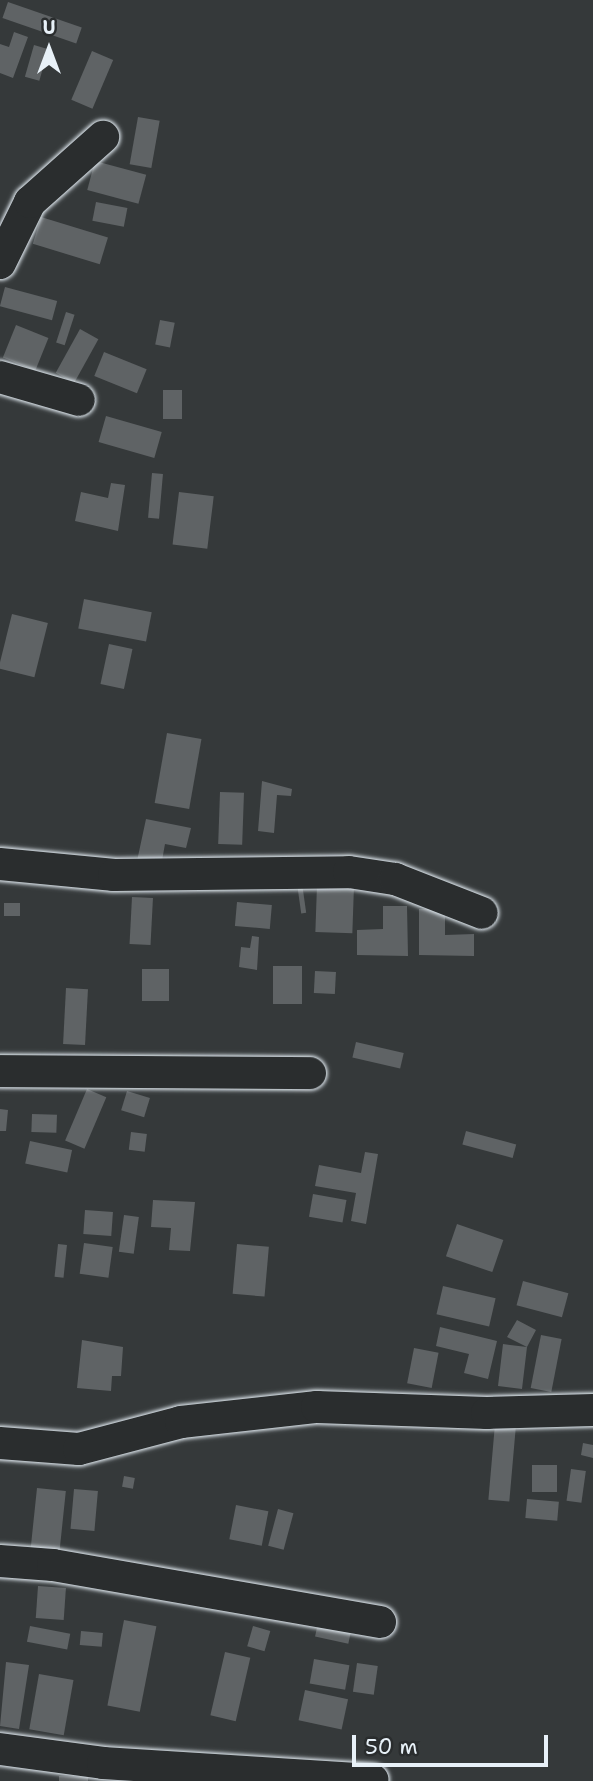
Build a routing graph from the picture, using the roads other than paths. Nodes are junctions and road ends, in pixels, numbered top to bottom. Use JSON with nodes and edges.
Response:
{"nodes":[{"id":1,"x":103,"y":137,"type":"dead end"},
{"id":2,"x":0,"y":263,"type":"edge"},
{"id":3,"x":0,"y":377,"type":"edge"},
{"id":4,"x":79,"y":400,"type":"dead end"},
{"id":5,"x":0,"y":864,"type":"edge"},
{"id":6,"x":482,"y":913,"type":"dead end"},
{"id":7,"x":0,"y":1071,"type":"edge"},
{"id":8,"x":310,"y":1073,"type":"dead end"},
{"id":9,"x":593,"y":1410,"type":"edge"},
{"id":10,"x":0,"y":1443,"type":"edge"},
{"id":11,"x":0,"y":1561,"type":"edge"},
{"id":12,"x":380,"y":1622,"type":"dead end"},
{"id":13,"x":0,"y":1749,"type":"edge"},
{"id":14,"x":372,"y":1780,"type":"edge"}],
"edges":[{"from":1,"to":2,"type":"street"},
{"from":3,"to":4,"type":"street"},
{"from":5,"to":6,"type":"street"},
{"from":7,"to":8,"type":"street"},
{"from":9,"to":10,"type":"street"},
{"from":11,"to":12,"type":"street"},
{"from":13,"to":14,"type":"street"}]}
